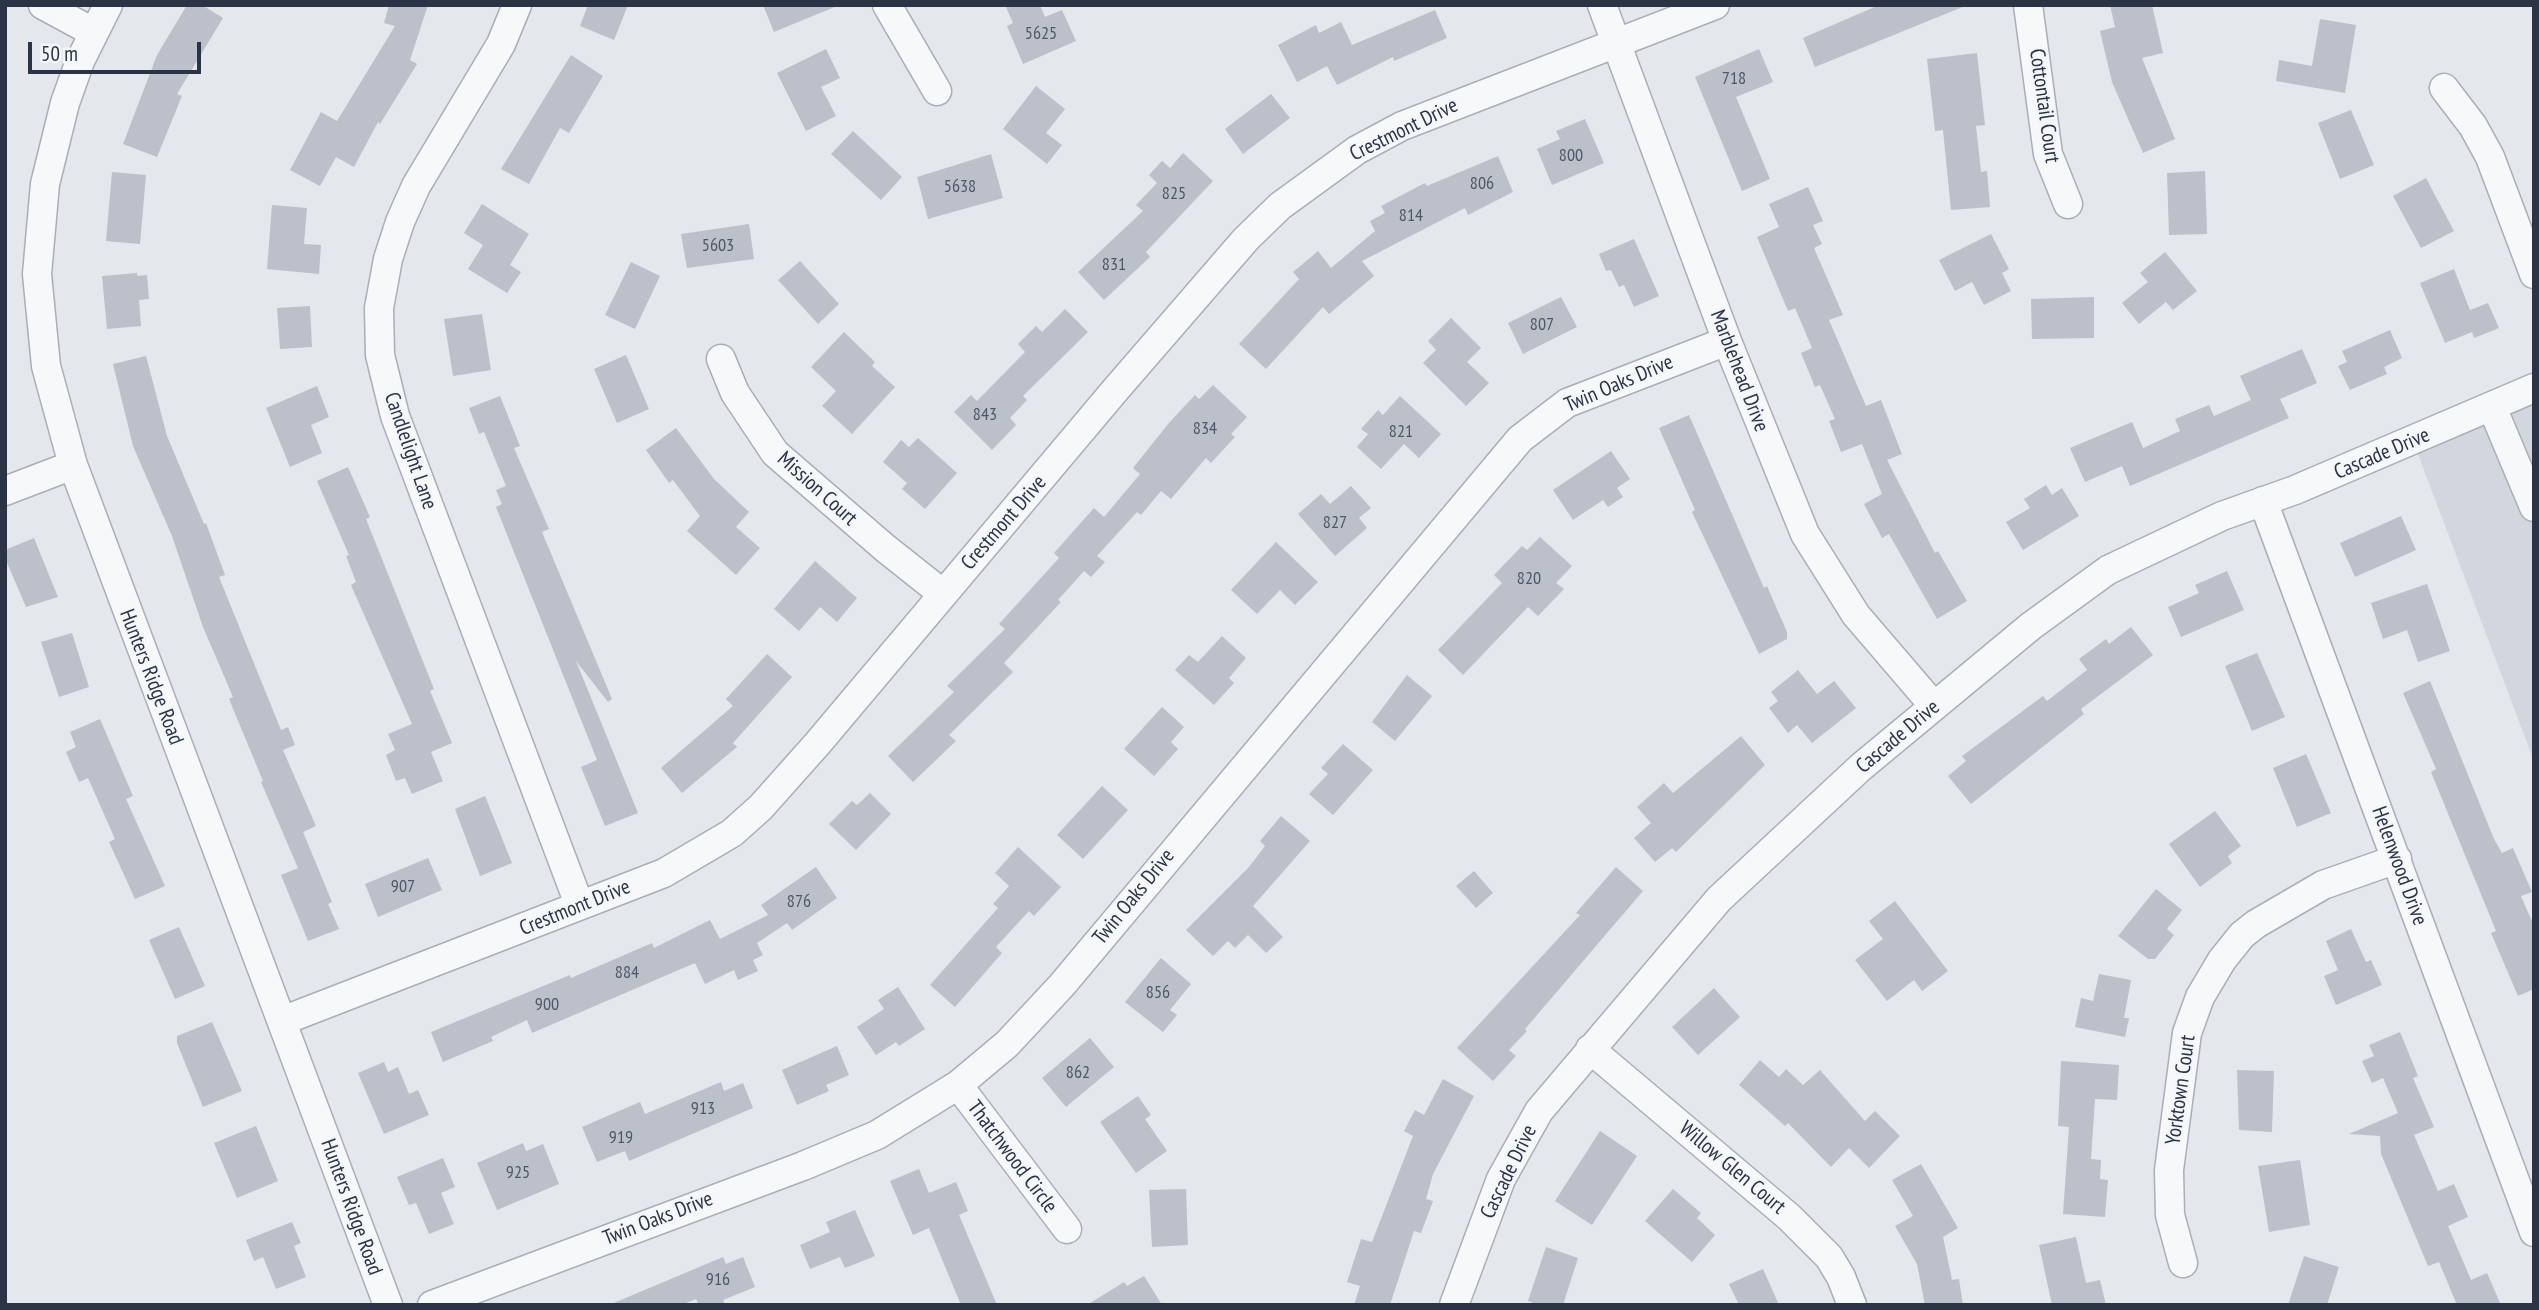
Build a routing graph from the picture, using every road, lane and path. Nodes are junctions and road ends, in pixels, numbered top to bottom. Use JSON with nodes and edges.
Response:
{"nodes":[{"id":1,"x":43,"y":5,"type":"edge"},
{"id":2,"x":108,"y":5,"type":"edge"},
{"id":3,"x":517,"y":5,"type":"edge"},
{"id":4,"x":887,"y":5,"type":"edge"},
{"id":5,"x":1602,"y":5,"type":"edge"},
{"id":6,"x":1715,"y":5,"type":"edge"},
{"id":7,"x":2028,"y":5,"type":"edge"},
{"id":8,"x":93,"y":32,"type":"junction"},
{"id":9,"x":1616,"y":43,"type":"junction"},
{"id":10,"x":2444,"y":88,"type":"dead end"},
{"id":11,"x":937,"y":91,"type":"dead end"},
{"id":12,"x":2068,"y":204,"type":"dead end"},
{"id":13,"x":2534,"y":274,"type":"edge"},
{"id":14,"x":1727,"y":341,"type":"junction"},
{"id":15,"x":721,"y":359,"type":"dead end"},
{"id":16,"x":2534,"y":388,"type":"edge"},
{"id":17,"x":2492,"y":407,"type":"junction"},
{"id":18,"x":73,"y":465,"type":"junction"},
{"id":19,"x":5,"y":491,"type":"edge"},
{"id":20,"x":2263,"y":501,"type":"junction"},
{"id":21,"x":2534,"y":507,"type":"edge"},
{"id":22,"x":943,"y":594,"type":"junction"},
{"id":23,"x":1934,"y":706,"type":"junction"},
{"id":24,"x":2397,"y":859,"type":"junction"},
{"id":25,"x":579,"y":904,"type":"junction"},
{"id":26,"x":282,"y":1021,"type":"junction"},
{"id":27,"x":1590,"y":1049,"type":"junction"},
{"id":28,"x":958,"y":1085,"type":"junction"},
{"id":29,"x":1067,"y":1229,"type":"dead end"},
{"id":30,"x":2534,"y":1232,"type":"edge"},
{"id":31,"x":2183,"y":1263,"type":"dead end"},
{"id":32,"x":388,"y":1305,"type":"edge"},
{"id":33,"x":432,"y":1305,"type":"edge"},
{"id":34,"x":1454,"y":1305,"type":"edge"},
{"id":35,"x":1852,"y":1305,"type":"edge"}],
"edges":[{"from":1,"to":8,"type":"street"},
{"from":2,"to":8,"type":"street","name":"Hunters Ridge Road"},
{"from":3,"to":25,"type":"street","name":"Candlelight Lane"},
{"from":4,"to":11,"type":"street"},
{"from":5,"to":9,"type":"street","name":"Marblehead Drive"},
{"from":6,"to":9,"type":"street","name":"Crestmont Drive"},
{"from":7,"to":12,"type":"street","name":"Cottontail Court"},
{"from":8,"to":18,"type":"street","name":"Hunters Ridge Road"},
{"from":9,"to":14,"type":"street","name":"Marblehead Drive"},
{"from":9,"to":22,"type":"street","name":"Crestmont Drive"},
{"from":10,"to":13,"type":"street"},
{"from":14,"to":23,"type":"street","name":"Marblehead Drive"},
{"from":14,"to":28,"type":"street","name":"Twin Oaks Drive"},
{"from":15,"to":22,"type":"street","name":"Mission Court"},
{"from":16,"to":17,"type":"street","name":"Cascade Drive"},
{"from":17,"to":20,"type":"street","name":"Cascade Drive"},
{"from":17,"to":21,"type":"street"},
{"from":18,"to":19,"type":"street"},
{"from":18,"to":26,"type":"street","name":"Hunters Ridge Road"},
{"from":20,"to":23,"type":"street","name":"Cascade Drive"},
{"from":20,"to":24,"type":"street","name":"Helenwood Drive"},
{"from":22,"to":25,"type":"street","name":"Crestmont Drive"},
{"from":23,"to":27,"type":"street","name":"Cascade Drive"},
{"from":24,"to":30,"type":"street","name":"Helenwood Drive"},
{"from":24,"to":31,"type":"street","name":"Yorktown Court"},
{"from":25,"to":26,"type":"street","name":"Crestmont Drive"},
{"from":26,"to":32,"type":"street","name":"Hunters Ridge Road"},
{"from":27,"to":34,"type":"street","name":"Cascade Drive"},
{"from":27,"to":35,"type":"street","name":"Willow Glen Court"},
{"from":28,"to":29,"type":"street","name":"Thatchwood Circle"},
{"from":28,"to":33,"type":"street","name":"Twin Oaks Drive"}]}
